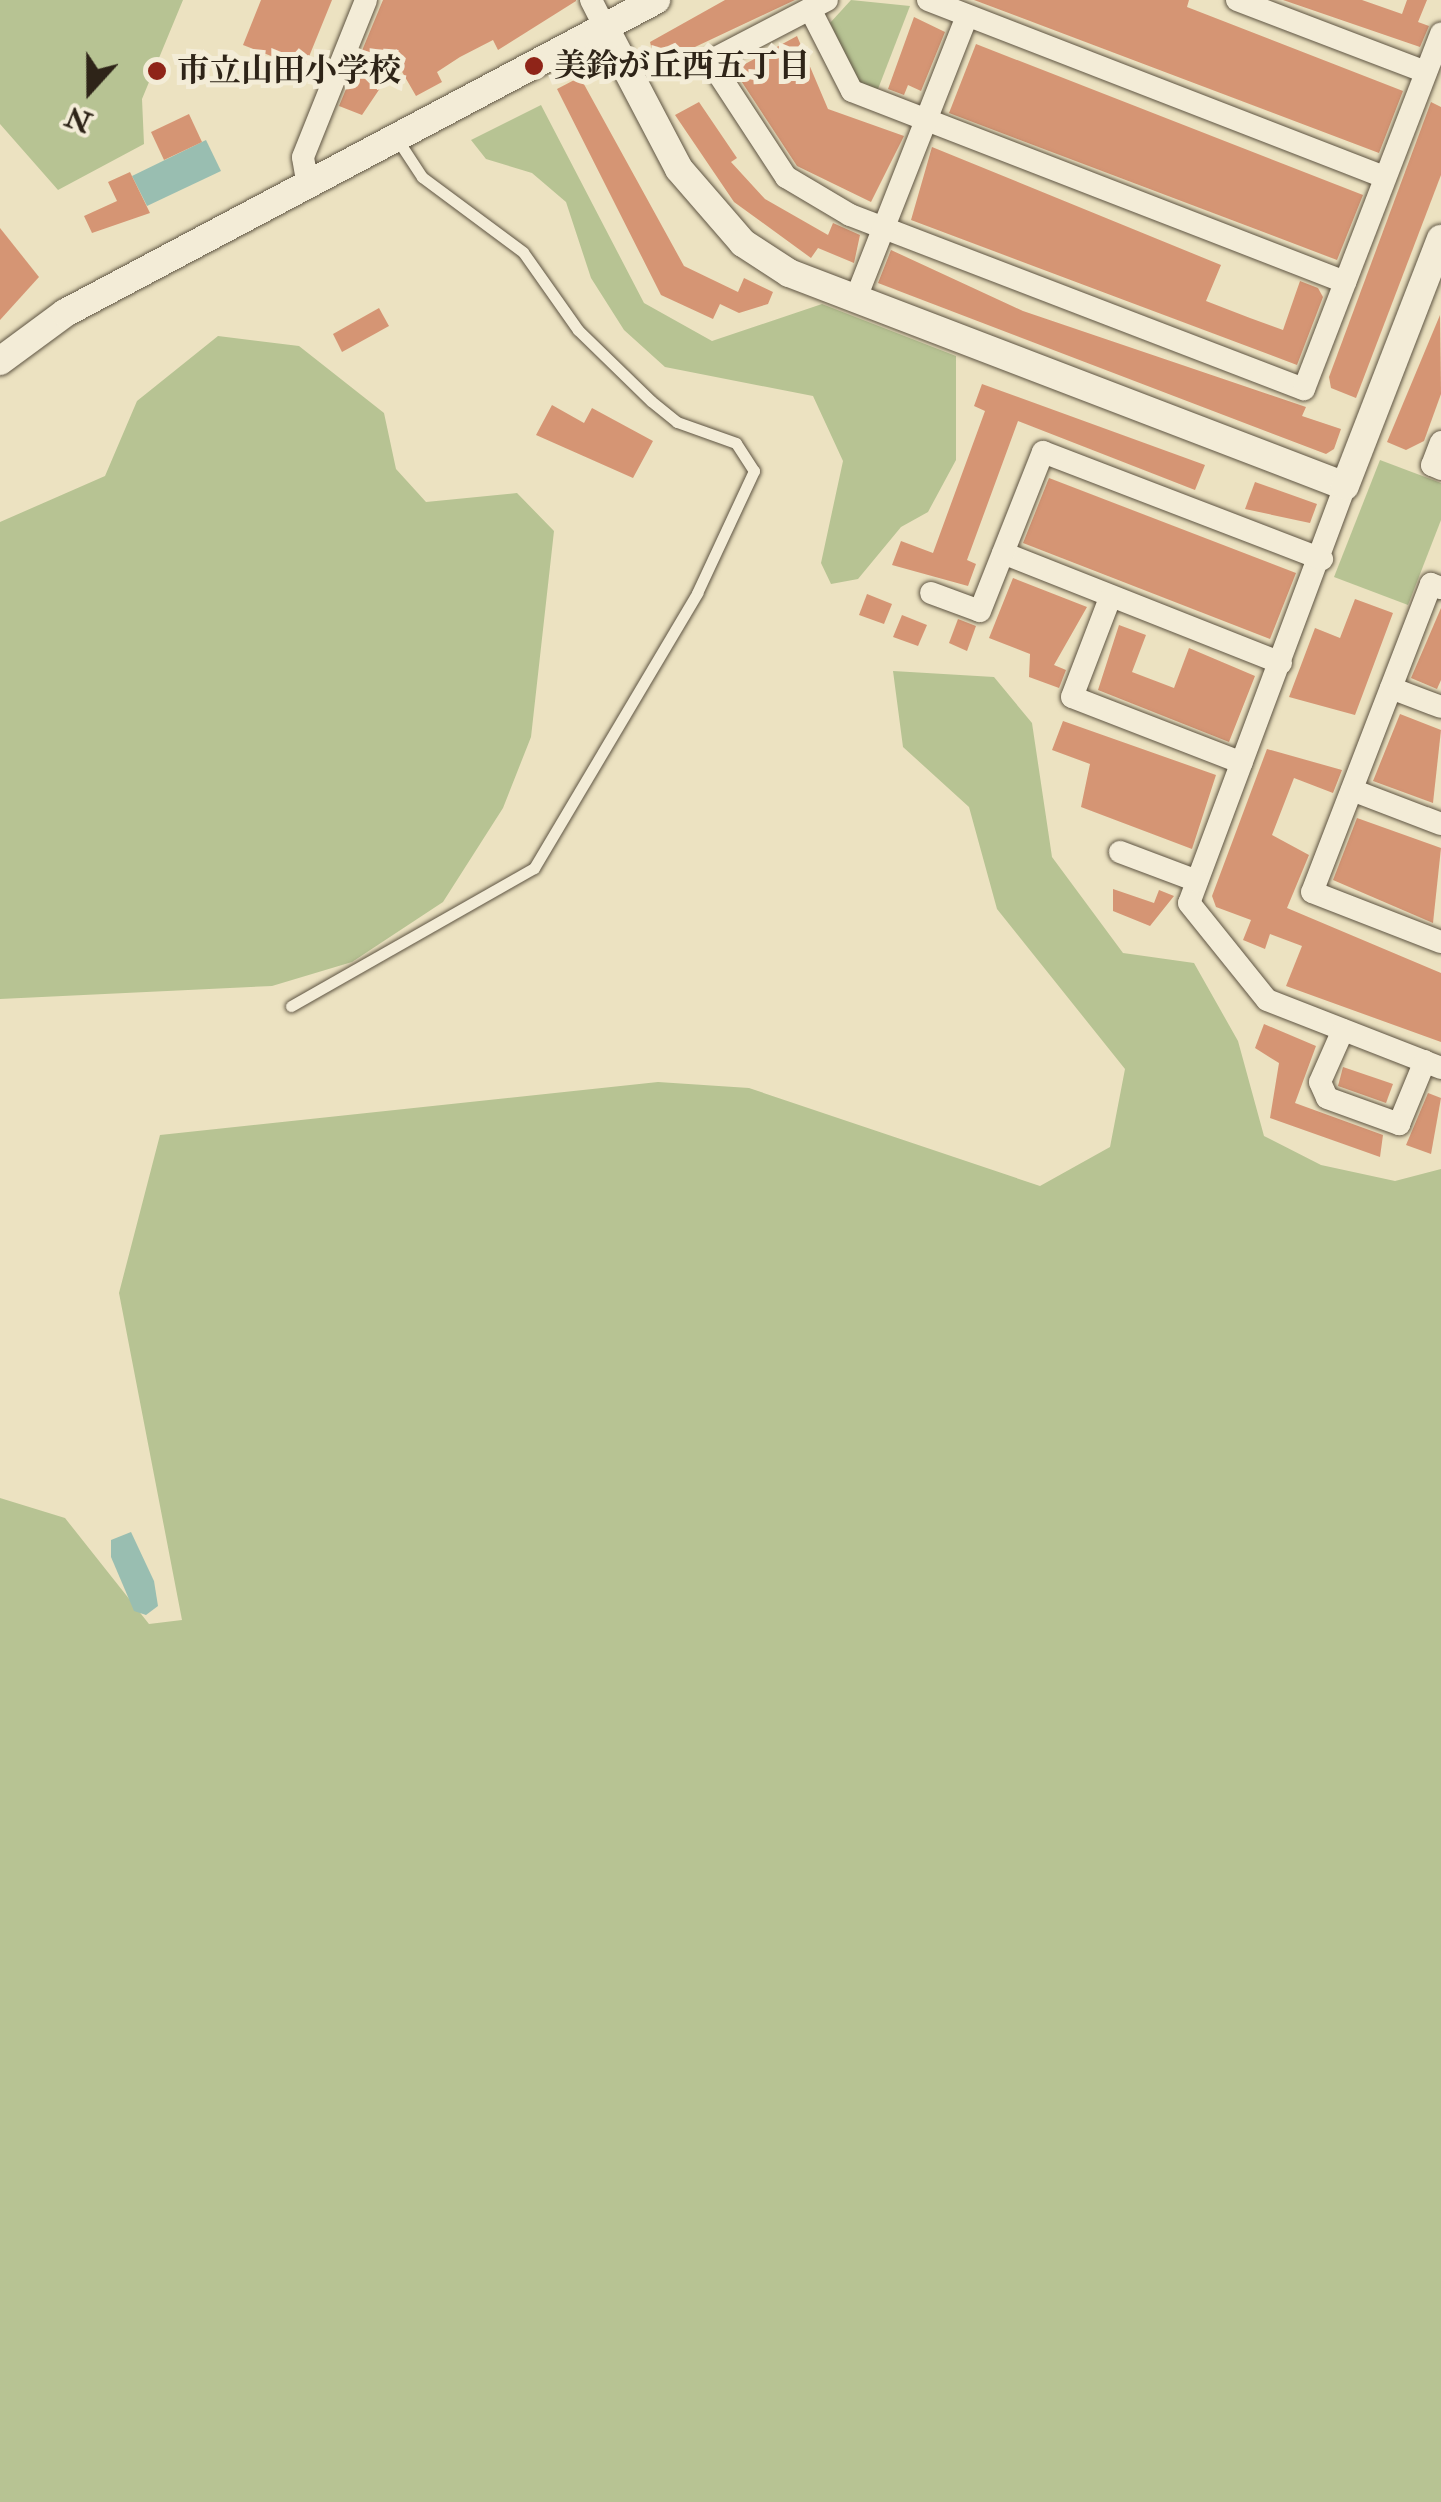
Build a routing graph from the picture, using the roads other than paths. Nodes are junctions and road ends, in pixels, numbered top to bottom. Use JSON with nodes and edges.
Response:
{"nodes":[{"id":1,"x":366,"y":0,"type":"edge"},
{"id":2,"x":591,"y":0,"type":"edge"},
{"id":3,"x":656,"y":0,"type":"edge"},
{"id":4,"x":928,"y":0,"type":"edge"},
{"id":5,"x":1237,"y":0,"type":"edge"},
{"id":6,"x":819,"y":4,"type":"edge"},
{"id":7,"x":967,"y":16,"type":"junction"},
{"id":8,"x":605,"y":28,"type":"junction"},
{"id":9,"x":1441,"y":34,"type":"edge"},
{"id":10,"x":1426,"y":72,"type":"junction"},
{"id":11,"x":926,"y":119,"type":"junction"},
{"id":12,"x":396,"y":139,"type":"junction"},
{"id":13,"x":1386,"y":176,"type":"junction"},
{"id":14,"x":308,"y":186,"type":"junction"},
{"id":15,"x":884,"y":227,"type":"junction"},
{"id":16,"x":1441,"y":239,"type":"edge"},
{"id":17,"x":1345,"y":282,"type":"junction"},
{"id":18,"x":856,"y":298,"type":"junction"},
{"id":19,"x":0,"y":361,"type":"edge"},
{"id":20,"x":1441,"y":442,"type":"edge"},
{"id":21,"x":1441,"y":469,"type":"edge"},
{"id":22,"x":1345,"y":486,"type":"junction"},
{"id":23,"x":1003,"y":553,"type":"junction"},
{"id":24,"x":1322,"y":559,"type":"junction"},
{"id":25,"x":1441,"y":588,"type":"edge"},
{"id":26,"x":931,"y":593,"type":"dead end"},
{"id":27,"x":1110,"y":598,"type":"junction"},
{"id":28,"x":1281,"y":662,"type":"junction"},
{"id":29,"x":1392,"y":688,"type":"junction"},
{"id":30,"x":1441,"y":707,"type":"edge"},
{"id":31,"x":1242,"y":764,"type":"junction"},
{"id":32,"x":1352,"y":790,"type":"junction"},
{"id":33,"x":1441,"y":824,"type":"edge"},
{"id":34,"x":1120,"y":852,"type":"dead end"},
{"id":35,"x":1197,"y":881,"type":"junction"},
{"id":36,"x":1441,"y":942,"type":"edge"},
{"id":37,"x":291,"y":1006,"type":"dead end"},
{"id":38,"x":1342,"y":1030,"type":"junction"},
{"id":39,"x":1433,"y":1065,"type":"edge"}],
"edges":[{"from":1,"to":14,"type":"street"},
{"from":2,"to":8,"type":"street"},
{"from":3,"to":8,"type":"street"},
{"from":4,"to":7,"type":"street"},
{"from":5,"to":10,"type":"street"},
{"from":6,"to":11,"type":"street"},
{"from":6,"to":15,"type":"street"},
{"from":7,"to":11,"type":"street"},
{"from":7,"to":13,"type":"street"},
{"from":8,"to":12,"type":"street"},
{"from":8,"to":18,"type":"street"},
{"from":9,"to":10,"type":"street"},
{"from":10,"to":13,"type":"street"},
{"from":11,"to":15,"type":"street"},
{"from":11,"to":17,"type":"street"},
{"from":12,"to":14,"type":"street"},
{"from":12,"to":37,"type":"lane"},
{"from":13,"to":17,"type":"street"},
{"from":14,"to":19,"type":"street"},
{"from":15,"to":17,"type":"street"},
{"from":15,"to":18,"type":"street"},
{"from":16,"to":22,"type":"street"},
{"from":18,"to":22,"type":"street"},
{"from":20,"to":21,"type":"street"},
{"from":22,"to":24,"type":"street"},
{"from":23,"to":24,"type":"street"},
{"from":23,"to":26,"type":"street"},
{"from":23,"to":27,"type":"street"},
{"from":24,"to":28,"type":"street"},
{"from":25,"to":29,"type":"street"},
{"from":27,"to":28,"type":"street"},
{"from":27,"to":31,"type":"street"},
{"from":28,"to":31,"type":"street"},
{"from":29,"to":30,"type":"street"},
{"from":29,"to":32,"type":"street"},
{"from":31,"to":35,"type":"street"},
{"from":32,"to":33,"type":"street"},
{"from":32,"to":36,"type":"street"},
{"from":34,"to":35,"type":"street"},
{"from":35,"to":38,"type":"street"},
{"from":38,"to":39,"type":"street"},
{"from":38,"to":39,"type":"street"}]}
